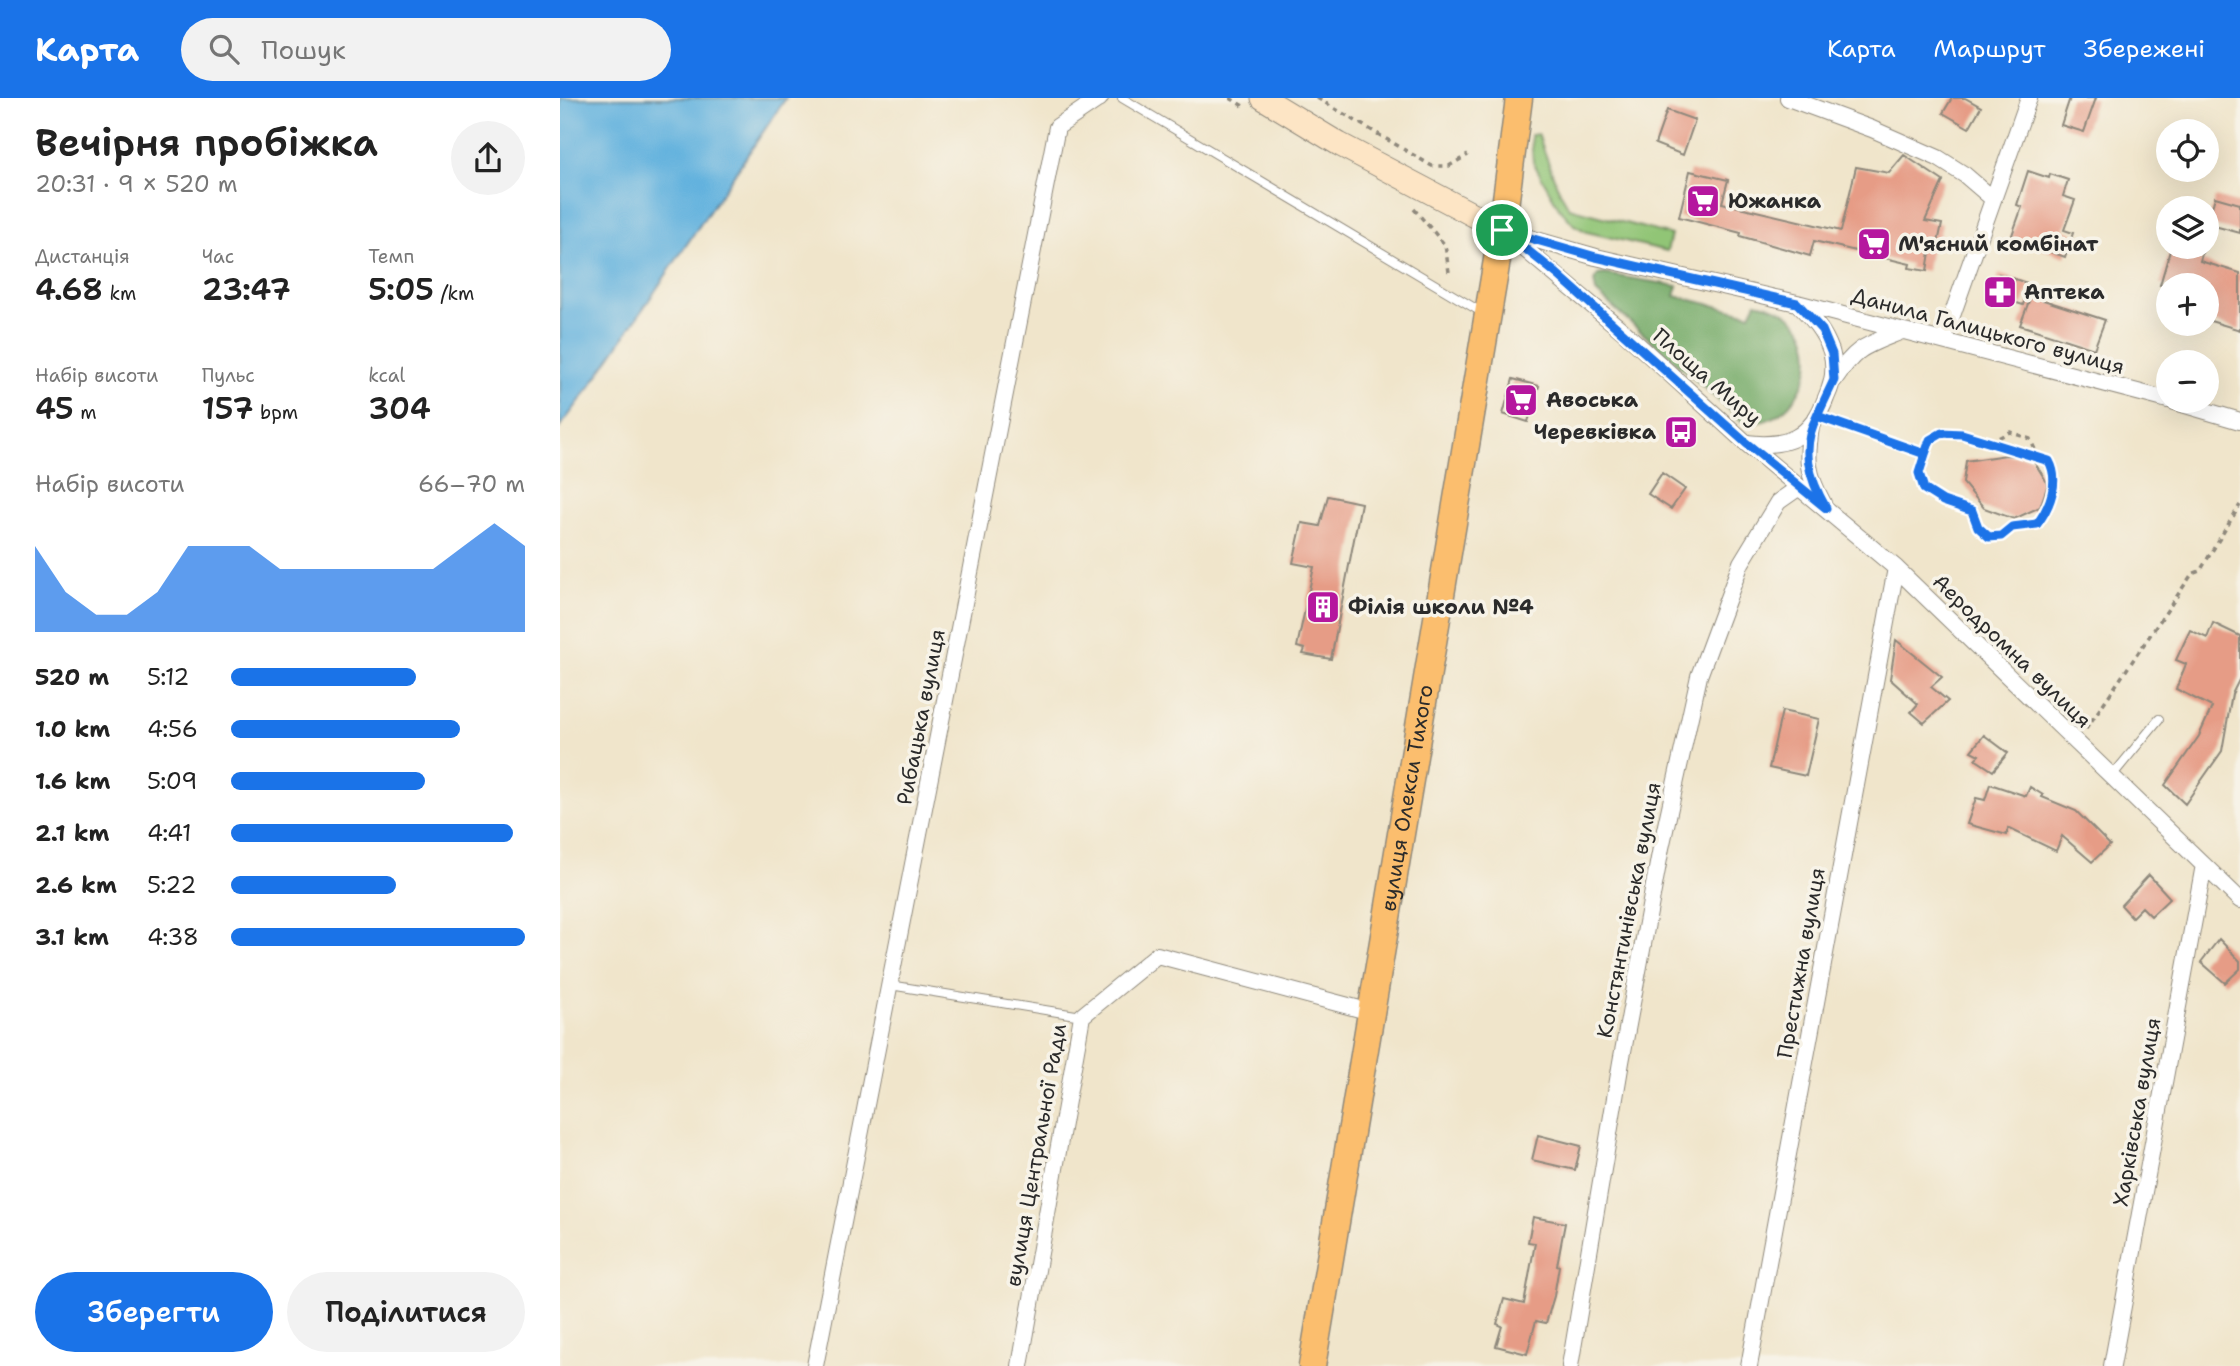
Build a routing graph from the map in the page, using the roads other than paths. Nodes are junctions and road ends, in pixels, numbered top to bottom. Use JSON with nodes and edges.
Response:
{"nodes":[{"id":1,"x":1100,"y":98,"type":"edge"},
{"id":2,"x":1122,"y":98,"type":"edge"},
{"id":3,"x":1263,"y":98,"type":"edge"},
{"id":4,"x":1519,"y":98,"type":"edge"},
{"id":5,"x":1788,"y":98,"type":"edge"},
{"id":6,"x":2029,"y":98,"type":"edge"},
{"id":7,"x":1993,"y":199,"type":"junction"},
{"id":8,"x":1502,"y":230,"type":"junction"},
{"id":9,"x":1797,"y":303,"type":"junction"},
{"id":10,"x":1488,"y":316,"type":"junction"},
{"id":11,"x":1902,"y":331,"type":"junction"},
{"id":12,"x":1943,"y":341,"type":"junction"},
{"id":13,"x":1834,"y":380,"type":"junction"},
{"id":14,"x":2156,"y":396,"type":"edge"},
{"id":15,"x":2213,"y":413,"type":"edge"},
{"id":16,"x":2240,"y":421,"type":"edge"},
{"id":17,"x":1814,"y":422,"type":"junction"},
{"id":18,"x":1746,"y":443,"type":"junction"},
{"id":19,"x":1798,"y":488,"type":"junction"},
{"id":20,"x":1826,"y":508,"type":"junction"},
{"id":21,"x":1896,"y":568,"type":"junction"},
{"id":22,"x":2159,"y":719,"type":"dead end"},
{"id":23,"x":2112,"y":776,"type":"junction"},
{"id":24,"x":2204,"y":865,"type":"junction"},
{"id":25,"x":2240,"y":900,"type":"edge"},
{"id":26,"x":890,"y":985,"type":"junction"},
{"id":27,"x":1371,"y":1012,"type":"junction"},
{"id":28,"x":1082,"y":1016,"type":"junction"},
{"id":29,"x":816,"y":1366,"type":"edge"},
{"id":30,"x":1020,"y":1366,"type":"edge"},
{"id":31,"x":1312,"y":1366,"type":"edge"},
{"id":32,"x":1570,"y":1366,"type":"edge"},
{"id":33,"x":1749,"y":1366,"type":"edge"},
{"id":34,"x":2112,"y":1366,"type":"edge"}],
"edges":[{"from":1,"to":26,"type":"street","name":"Рибацька вулиця"},
{"from":2,"to":10,"type":"lane"},
{"from":3,"to":8,"type":"main road"},
{"from":4,"to":8,"type":"main road","name":"вулиця Олекси Тихого"},
{"from":5,"to":7,"type":"street"},
{"from":6,"to":7,"type":"street"},
{"from":7,"to":12,"type":"street"},
{"from":8,"to":9,"type":"street"},
{"from":8,"to":10,"type":"main road","name":"вулиця Олекси Тихого"},
{"from":8,"to":18,"type":"street","name":"Площа Миру"},
{"from":9,"to":11,"type":"street","name":"Данила Галицького вулиця"},
{"from":9,"to":13,"type":"street"},
{"from":10,"to":27,"type":"main road","name":"вулиця Олекси Тихого"},
{"from":11,"to":12,"type":"street","name":"Данила Галицького вулиця"},
{"from":11,"to":13,"type":"street"},
{"from":12,"to":14,"type":"street","name":"Данила Галицького вулиця"},
{"from":13,"to":17,"type":"street"},
{"from":15,"to":16,"type":"street","name":"Данила Галицького вулиця"},
{"from":17,"to":18,"type":"street","name":"Площа Миру"},
{"from":17,"to":20,"type":"street"},
{"from":18,"to":19,"type":"street","name":"Аеродромна вулиця"},
{"from":19,"to":20,"type":"street","name":"Аеродромна вулиця"},
{"from":19,"to":32,"type":"street","name":"Констянтинівська вулиця"},
{"from":20,"to":21,"type":"street","name":"Аеродромна вулиця"},
{"from":21,"to":23,"type":"street","name":"Аеродромна вулиця"},
{"from":21,"to":33,"type":"street","name":"Престижна вулиця"},
{"from":22,"to":23,"type":"lane"},
{"from":23,"to":24,"type":"street","name":"Аеродромна вулиця"},
{"from":24,"to":25,"type":"street","name":"Аеродромна вулиця"},
{"from":24,"to":34,"type":"street","name":"Харківська вулиця"},
{"from":26,"to":28,"type":"lane"},
{"from":26,"to":29,"type":"street","name":"Рибацька вулиця"},
{"from":27,"to":28,"type":"street","name":"вулиця Центральної Ради"},
{"from":27,"to":31,"type":"main road","name":"вулиця Олекси Тихого"},
{"from":28,"to":30,"type":"street","name":"вулиця Центральної Ради"}]}
